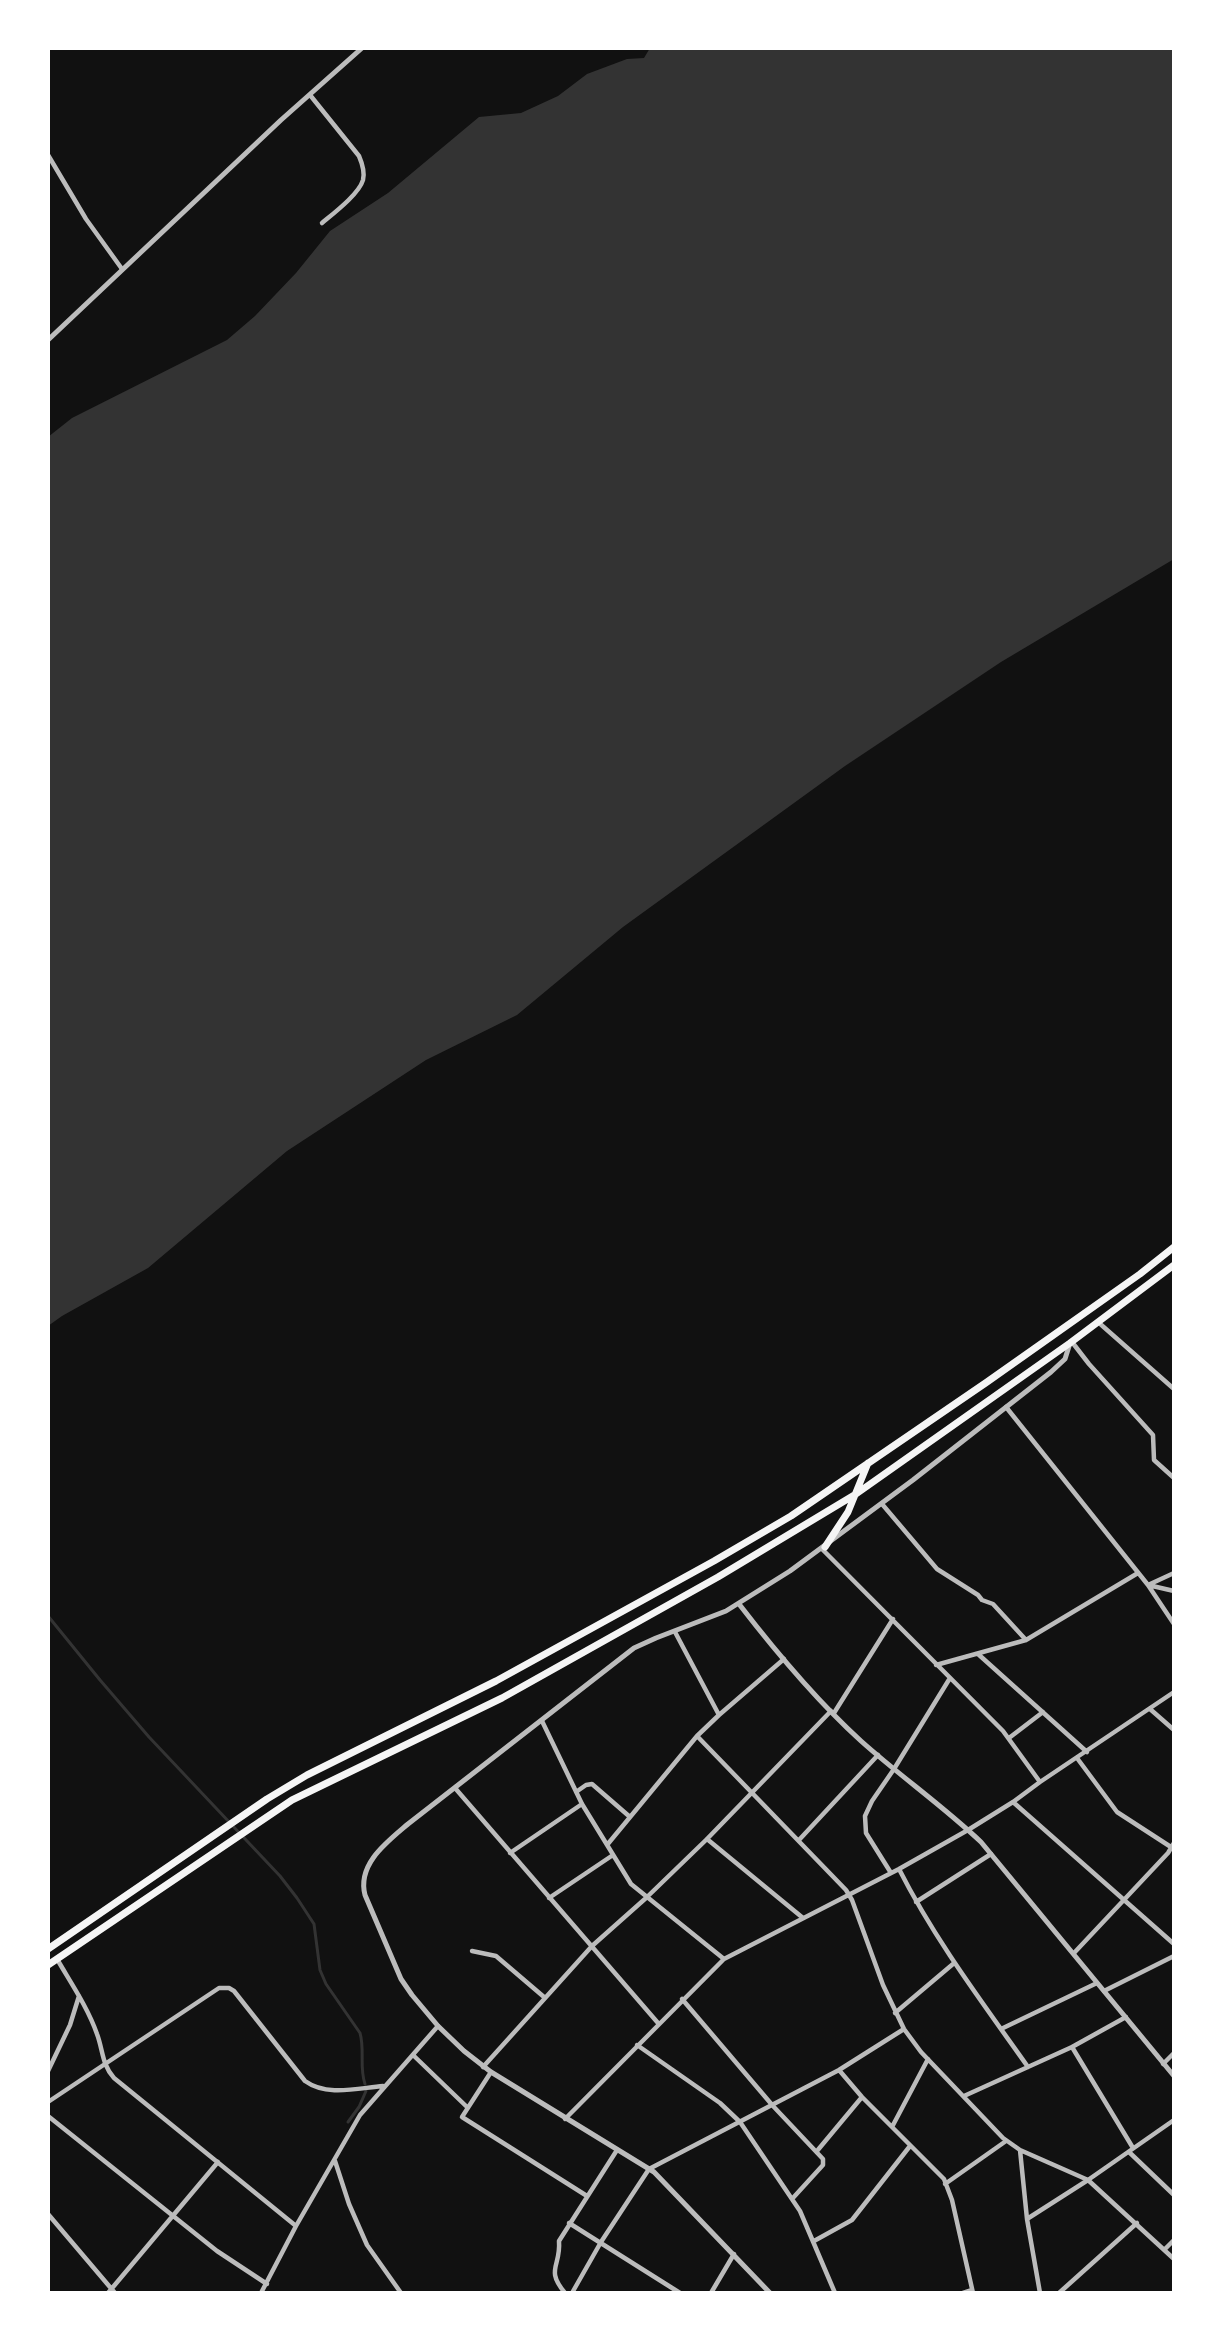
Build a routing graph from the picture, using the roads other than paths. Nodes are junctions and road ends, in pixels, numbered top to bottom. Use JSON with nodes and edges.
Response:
{"nodes":[{"id":1,"x":362,"y":48,"type":"edge"},
{"id":2,"x":310,"y":95,"type":"junction"},
{"id":3,"x":48,"y":155,"type":"edge"},
{"id":4,"x":322,"y":223,"type":"dead end"},
{"id":5,"x":122,"y":269,"type":"junction"},
{"id":6,"x":48,"y":340,"type":"edge"},
{"id":7,"x":1174,"y":1247,"type":"edge"},
{"id":8,"x":1174,"y":1265,"type":"edge"},
{"id":9,"x":1098,"y":1322,"type":"junction"},
{"id":10,"x":1071,"y":1342,"type":"junction"},
{"id":11,"x":1174,"y":1389,"type":"edge"},
{"id":12,"x":1006,"y":1407,"type":"junction"},
{"id":13,"x":868,"y":1463,"type":"junction"},
{"id":14,"x":1174,"y":1478,"type":"edge"},
{"id":15,"x":856,"y":1494,"type":"junction"},
{"id":16,"x":882,"y":1504,"type":"junction"},
{"id":17,"x":823,"y":1548,"type":"junction"},
{"id":18,"x":1174,"y":1573,"type":"edge"},
{"id":19,"x":1138,"y":1574,"type":"junction"},
{"id":20,"x":1148,"y":1585,"type":"junction"},
{"id":21,"x":1174,"y":1591,"type":"edge"},
{"id":22,"x":738,"y":1604,"type":"junction"},
{"id":23,"x":893,"y":1619,"type":"junction"},
{"id":24,"x":1174,"y":1624,"type":"edge"},
{"id":25,"x":675,"y":1632,"type":"junction"},
{"id":26,"x":1026,"y":1640,"type":"junction"},
{"id":27,"x":978,"y":1653,"type":"junction"},
{"id":28,"x":784,"y":1659,"type":"junction"},
{"id":29,"x":936,"y":1665,"type":"junction"},
{"id":30,"x":950,"y":1678,"type":"junction"},
{"id":31,"x":1174,"y":1692,"type":"edge"},
{"id":32,"x":1150,"y":1709,"type":"junction"},
{"id":33,"x":832,"y":1712,"type":"junction"},
{"id":34,"x":1042,"y":1712,"type":"junction"},
{"id":35,"x":719,"y":1715,"type":"junction"},
{"id":36,"x":542,"y":1721,"type":"junction"},
{"id":37,"x":1174,"y":1730,"type":"edge"},
{"id":38,"x":697,"y":1736,"type":"junction"},
{"id":39,"x":1009,"y":1738,"type":"junction"},
{"id":40,"x":1087,"y":1752,"type":"junction"},
{"id":41,"x":878,"y":1755,"type":"junction"},
{"id":42,"x":1077,"y":1758,"type":"junction"},
{"id":43,"x":894,"y":1769,"type":"junction"},
{"id":44,"x":1040,"y":1782,"type":"junction"},
{"id":45,"x":455,"y":1788,"type":"junction"},
{"id":46,"x":576,"y":1792,"type":"junction"},
{"id":47,"x":753,"y":1793,"type":"junction"},
{"id":48,"x":1013,"y":1802,"type":"junction"},
{"id":49,"x":582,"y":1804,"type":"junction"},
{"id":50,"x":630,"y":1817,"type":"junction"},
{"id":51,"x":968,"y":1830,"type":"junction"},
{"id":52,"x":707,"y":1839,"type":"junction"},
{"id":53,"x":799,"y":1840,"type":"junction"},
{"id":54,"x":607,"y":1845,"type":"junction"},
{"id":55,"x":1173,"y":1846,"type":"edge"},
{"id":56,"x":510,"y":1853,"type":"junction"},
{"id":57,"x":991,"y":1854,"type":"junction"},
{"id":58,"x":613,"y":1855,"type":"junction"},
{"id":59,"x":899,"y":1869,"type":"junction"},
{"id":60,"x":891,"y":1873,"type":"junction"},
{"id":61,"x":850,"y":1895,"type":"junction"},
{"id":62,"x":549,"y":1898,"type":"junction"},
{"id":63,"x":646,"y":1898,"type":"junction"},
{"id":64,"x":1124,"y":1901,"type":"junction"},
{"id":65,"x":916,"y":1902,"type":"junction"},
{"id":66,"x":803,"y":1918,"type":"junction"},
{"id":67,"x":1174,"y":1944,"type":"edge"},
{"id":68,"x":592,"y":1946,"type":"junction"},
{"id":69,"x":48,"y":1949,"type":"edge"},
{"id":70,"x":472,"y":1951,"type":"dead end"},
{"id":71,"x":1074,"y":1953,"type":"junction"},
{"id":72,"x":1174,"y":1956,"type":"edge"},
{"id":73,"x":57,"y":1959,"type":"junction"},
{"id":74,"x":723,"y":1959,"type":"junction"},
{"id":75,"x":954,"y":1964,"type":"junction"},
{"id":76,"x":48,"y":1965,"type":"edge"},
{"id":77,"x":1097,"y":1983,"type":"junction"},
{"id":78,"x":1104,"y":1991,"type":"junction"},
{"id":79,"x":79,"y":1996,"type":"junction"},
{"id":80,"x":544,"y":1997,"type":"junction"},
{"id":81,"x":682,"y":2000,"type":"junction"},
{"id":82,"x":895,"y":2013,"type":"junction"},
{"id":83,"x":1126,"y":2017,"type":"junction"},
{"id":84,"x":658,"y":2023,"type":"junction"},
{"id":85,"x":438,"y":2026,"type":"junction"},
{"id":86,"x":904,"y":2029,"type":"junction"},
{"id":87,"x":1001,"y":2029,"type":"junction"},
{"id":88,"x":637,"y":2045,"type":"junction"},
{"id":89,"x":1072,"y":2047,"type":"junction"},
{"id":90,"x":1174,"y":2053,"type":"edge"},
{"id":91,"x":413,"y":2055,"type":"junction"},
{"id":92,"x":928,"y":2059,"type":"junction"},
{"id":93,"x":1163,"y":2064,"type":"junction"},
{"id":94,"x":105,"y":2065,"type":"junction"},
{"id":95,"x":483,"y":2067,"type":"junction"},
{"id":96,"x":1028,"y":2067,"type":"junction"},
{"id":97,"x":839,"y":2070,"type":"junction"},
{"id":98,"x":48,"y":2071,"type":"edge"},
{"id":99,"x":491,"y":2072,"type":"junction"},
{"id":100,"x":1174,"y":2076,"type":"edge"},
{"id":101,"x":383,"y":2086,"type":"junction"},
{"id":102,"x":964,"y":2096,"type":"junction"},
{"id":103,"x":862,"y":2097,"type":"junction"},
{"id":104,"x":48,"y":2102,"type":"edge"},
{"id":105,"x":772,"y":2106,"type":"junction"},
{"id":106,"x":467,"y":2107,"type":"junction"},
{"id":107,"x":48,"y":2116,"type":"edge"},
{"id":108,"x":565,"y":2119,"type":"junction"},
{"id":109,"x":1174,"y":2120,"type":"edge"},
{"id":110,"x":740,"y":2122,"type":"junction"},
{"id":111,"x":892,"y":2127,"type":"junction"},
{"id":112,"x":1005,"y":2141,"type":"junction"},
{"id":113,"x":910,"y":2146,"type":"junction"},
{"id":114,"x":616,"y":2150,"type":"junction"},
{"id":115,"x":1020,"y":2150,"type":"junction"},
{"id":116,"x":1131,"y":2150,"type":"junction"},
{"id":117,"x":817,"y":2151,"type":"junction"},
{"id":118,"x":335,"y":2161,"type":"junction"},
{"id":119,"x":218,"y":2162,"type":"junction"},
{"id":120,"x":649,"y":2169,"type":"junction"},
{"id":121,"x":1088,"y":2180,"type":"junction"},
{"id":122,"x":945,"y":2184,"type":"junction"},
{"id":123,"x":1174,"y":2194,"type":"edge"},
{"id":124,"x":587,"y":2196,"type":"junction"},
{"id":125,"x":792,"y":2199,"type":"junction"},
{"id":126,"x":48,"y":2214,"type":"edge"},
{"id":127,"x":173,"y":2215,"type":"junction"},
{"id":128,"x":1027,"y":2219,"type":"junction"},
{"id":129,"x":569,"y":2223,"type":"junction"},
{"id":130,"x":1137,"y":2223,"type":"junction"},
{"id":131,"x":296,"y":2226,"type":"junction"},
{"id":132,"x":1174,"y":2240,"type":"edge"},
{"id":133,"x":814,"y":2241,"type":"junction"},
{"id":134,"x":601,"y":2242,"type":"junction"},
{"id":135,"x":1165,"y":2249,"type":"junction"},
{"id":136,"x":734,"y":2254,"type":"junction"},
{"id":137,"x":1174,"y":2259,"type":"edge"},
{"id":138,"x":267,"y":2284,"type":"junction"},
{"id":139,"x":112,"y":2292,"type":"edge"},
{"id":140,"x":972,"y":2292,"type":"edge"},
{"id":141,"x":261,"y":2293,"type":"edge"},
{"id":142,"x":401,"y":2293,"type":"edge"},
{"id":143,"x":565,"y":2293,"type":"edge"},
{"id":144,"x":572,"y":2293,"type":"edge"},
{"id":145,"x":680,"y":2293,"type":"edge"},
{"id":146,"x":711,"y":2293,"type":"edge"},
{"id":147,"x":770,"y":2293,"type":"edge"},
{"id":148,"x":835,"y":2293,"type":"edge"},
{"id":149,"x":963,"y":2293,"type":"edge"},
{"id":150,"x":1040,"y":2293,"type":"edge"},
{"id":151,"x":1059,"y":2293,"type":"edge"}],
"edges":[{"from":1,"to":2,"type":"street"},
{"from":2,"to":4,"type":"street"},
{"from":2,"to":5,"type":"street"},
{"from":3,"to":5,"type":"street"},
{"from":5,"to":6,"type":"street"},
{"from":7,"to":13,"type":"main road"},
{"from":8,"to":9,"type":"main road"},
{"from":9,"to":10,"type":"main road"},
{"from":9,"to":11,"type":"street"},
{"from":10,"to":12,"type":"street"},
{"from":10,"to":14,"type":"street"},
{"from":10,"to":15,"type":"main road"},
{"from":12,"to":16,"type":"street"},
{"from":12,"to":19,"type":"street"},
{"from":13,"to":15,"type":"main road"},
{"from":13,"to":69,"type":"main road"},
{"from":15,"to":17,"type":"main road"},
{"from":15,"to":73,"type":"main road"},
{"from":16,"to":17,"type":"street"},
{"from":16,"to":26,"type":"street"},
{"from":17,"to":22,"type":"street"},
{"from":17,"to":23,"type":"street"},
{"from":18,"to":20,"type":"street"},
{"from":19,"to":20,"type":"street"},
{"from":19,"to":26,"type":"street"},
{"from":20,"to":21,"type":"street"},
{"from":20,"to":24,"type":"street"},
{"from":22,"to":25,"type":"street"},
{"from":22,"to":28,"type":"street"},
{"from":23,"to":29,"type":"street"},
{"from":23,"to":33,"type":"street"},
{"from":25,"to":35,"type":"street"},
{"from":25,"to":36,"type":"street"},
{"from":26,"to":27,"type":"street"},
{"from":27,"to":29,"type":"street"},
{"from":27,"to":34,"type":"street"},
{"from":28,"to":33,"type":"street"},
{"from":28,"to":35,"type":"street"},
{"from":29,"to":30,"type":"street"},
{"from":30,"to":39,"type":"street"},
{"from":30,"to":43,"type":"street"},
{"from":31,"to":32,"type":"street"},
{"from":32,"to":37,"type":"street"},
{"from":32,"to":40,"type":"street"},
{"from":33,"to":41,"type":"street"},
{"from":33,"to":47,"type":"street"},
{"from":34,"to":39,"type":"street"},
{"from":34,"to":40,"type":"street"},
{"from":35,"to":38,"type":"street"},
{"from":36,"to":45,"type":"street"},
{"from":36,"to":46,"type":"street"},
{"from":38,"to":47,"type":"street"},
{"from":38,"to":50,"type":"street"},
{"from":39,"to":44,"type":"street"},
{"from":40,"to":42,"type":"street"},
{"from":41,"to":43,"type":"street"},
{"from":41,"to":53,"type":"street"},
{"from":42,"to":44,"type":"street"},
{"from":42,"to":55,"type":"street"},
{"from":43,"to":51,"type":"street"},
{"from":43,"to":60,"type":"street"},
{"from":44,"to":48,"type":"street"},
{"from":45,"to":56,"type":"street"},
{"from":45,"to":85,"type":"street"},
{"from":46,"to":49,"type":"street"},
{"from":46,"to":50,"type":"street"},
{"from":47,"to":52,"type":"street"},
{"from":47,"to":53,"type":"street"},
{"from":48,"to":51,"type":"street"},
{"from":48,"to":64,"type":"street"},
{"from":49,"to":54,"type":"street"},
{"from":49,"to":56,"type":"street"},
{"from":50,"to":54,"type":"street"},
{"from":51,"to":57,"type":"street"},
{"from":51,"to":59,"type":"street"},
{"from":52,"to":63,"type":"street"},
{"from":52,"to":66,"type":"street"},
{"from":53,"to":61,"type":"street"},
{"from":54,"to":58,"type":"street"},
{"from":55,"to":64,"type":"street"},
{"from":56,"to":62,"type":"street"},
{"from":57,"to":65,"type":"street"},
{"from":57,"to":71,"type":"street"},
{"from":58,"to":62,"type":"street"},
{"from":58,"to":63,"type":"street"},
{"from":59,"to":60,"type":"street"},
{"from":59,"to":65,"type":"street"},
{"from":60,"to":61,"type":"street"},
{"from":61,"to":66,"type":"street"},
{"from":61,"to":82,"type":"street"},
{"from":62,"to":68,"type":"street"},
{"from":63,"to":68,"type":"street"},
{"from":63,"to":74,"type":"street"},
{"from":64,"to":67,"type":"street"},
{"from":64,"to":71,"type":"street"},
{"from":65,"to":75,"type":"street"},
{"from":66,"to":74,"type":"street"},
{"from":68,"to":80,"type":"street"},
{"from":68,"to":84,"type":"street"},
{"from":70,"to":80,"type":"street"},
{"from":71,"to":77,"type":"street"},
{"from":72,"to":78,"type":"street"},
{"from":73,"to":76,"type":"main road"},
{"from":73,"to":79,"type":"street"},
{"from":74,"to":81,"type":"street"},
{"from":75,"to":82,"type":"street"},
{"from":75,"to":87,"type":"street"},
{"from":77,"to":78,"type":"street"},
{"from":77,"to":87,"type":"street"},
{"from":78,"to":83,"type":"street"},
{"from":79,"to":94,"type":"street"},
{"from":79,"to":98,"type":"street"},
{"from":80,"to":95,"type":"street"},
{"from":81,"to":84,"type":"street"},
{"from":81,"to":105,"type":"street"},
{"from":82,"to":86,"type":"street"},
{"from":83,"to":89,"type":"street"},
{"from":83,"to":93,"type":"street"},
{"from":84,"to":88,"type":"street"},
{"from":85,"to":91,"type":"street"},
{"from":85,"to":95,"type":"street"},
{"from":86,"to":92,"type":"street"},
{"from":86,"to":97,"type":"street"},
{"from":87,"to":96,"type":"street"},
{"from":88,"to":108,"type":"street"},
{"from":88,"to":110,"type":"street"},
{"from":89,"to":96,"type":"street"},
{"from":89,"to":116,"type":"street"},
{"from":90,"to":93,"type":"street"},
{"from":91,"to":101,"type":"street"},
{"from":91,"to":106,"type":"street"},
{"from":92,"to":102,"type":"street"},
{"from":92,"to":111,"type":"street"},
{"from":93,"to":100,"type":"street"},
{"from":94,"to":101,"type":"street"},
{"from":94,"to":104,"type":"street"},
{"from":94,"to":119,"type":"street"},
{"from":95,"to":99,"type":"street"},
{"from":96,"to":102,"type":"street"},
{"from":97,"to":103,"type":"street"},
{"from":97,"to":105,"type":"street"},
{"from":99,"to":106,"type":"street"},
{"from":99,"to":108,"type":"street"},
{"from":101,"to":118,"type":"street"},
{"from":102,"to":112,"type":"street"},
{"from":103,"to":111,"type":"street"},
{"from":103,"to":117,"type":"street"},
{"from":105,"to":110,"type":"street"},
{"from":105,"to":117,"type":"street"},
{"from":106,"to":124,"type":"street"},
{"from":107,"to":127,"type":"street"},
{"from":108,"to":114,"type":"street"},
{"from":109,"to":116,"type":"street"},
{"from":110,"to":120,"type":"street"},
{"from":110,"to":125,"type":"street"},
{"from":111,"to":113,"type":"street"},
{"from":112,"to":115,"type":"street"},
{"from":112,"to":122,"type":"street"},
{"from":113,"to":122,"type":"street"},
{"from":113,"to":133,"type":"street"},
{"from":114,"to":120,"type":"street"},
{"from":114,"to":124,"type":"street"},
{"from":115,"to":121,"type":"street"},
{"from":115,"to":128,"type":"street"},
{"from":116,"to":121,"type":"street"},
{"from":116,"to":123,"type":"street"},
{"from":117,"to":125,"type":"street"},
{"from":118,"to":131,"type":"street"},
{"from":118,"to":142,"type":"street"},
{"from":119,"to":127,"type":"street"},
{"from":119,"to":131,"type":"street"},
{"from":120,"to":134,"type":"street"},
{"from":120,"to":136,"type":"street"},
{"from":121,"to":128,"type":"street"},
{"from":121,"to":130,"type":"street"},
{"from":122,"to":140,"type":"street"},
{"from":124,"to":129,"type":"street"},
{"from":125,"to":133,"type":"street"},
{"from":126,"to":139,"type":"street"},
{"from":127,"to":138,"type":"street"},
{"from":127,"to":139,"type":"street"},
{"from":128,"to":150,"type":"street"},
{"from":129,"to":134,"type":"street"},
{"from":129,"to":143,"type":"street"},
{"from":130,"to":135,"type":"street"},
{"from":130,"to":151,"type":"street"},
{"from":131,"to":138,"type":"street"},
{"from":132,"to":135,"type":"street"},
{"from":133,"to":148,"type":"street"},
{"from":134,"to":144,"type":"street"},
{"from":134,"to":145,"type":"street"},
{"from":135,"to":137,"type":"street"},
{"from":136,"to":146,"type":"street"},
{"from":136,"to":147,"type":"street"},
{"from":138,"to":141,"type":"street"},
{"from":140,"to":149,"type":"street"}]}
